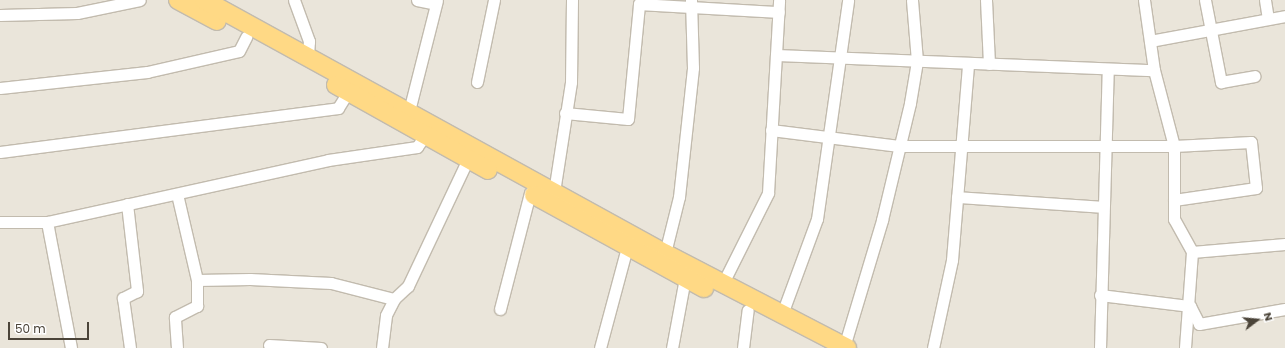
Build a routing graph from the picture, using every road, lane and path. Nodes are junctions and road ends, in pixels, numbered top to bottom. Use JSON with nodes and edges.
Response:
{"nodes":[{"id":1,"x":140,"y":0,"type":"edge"},
{"id":2,"x":178,"y":0,"type":"edge"},
{"id":3,"x":204,"y":0,"type":"edge"},
{"id":4,"x":294,"y":0,"type":"edge"},
{"id":5,"x":417,"y":0,"type":"edge"},
{"id":6,"x":494,"y":0,"type":"edge"},
{"id":7,"x":572,"y":0,"type":"edge"},
{"id":8,"x":779,"y":0,"type":"edge"},
{"id":9,"x":848,"y":0,"type":"edge"},
{"id":10,"x":912,"y":0,"type":"edge"},
{"id":11,"x":986,"y":0,"type":"edge"},
{"id":12,"x":1144,"y":0,"type":"edge"},
{"id":13,"x":1205,"y":0,"type":"edge"},
{"id":14,"x":1265,"y":0,"type":"edge"},
{"id":15,"x":436,"y":2,"type":"edge"},
{"id":16,"x":691,"y":3,"type":"edge"},
{"id":17,"x":779,"y":12,"type":"junction"},
{"id":18,"x":0,"y":15,"type":"edge"},
{"id":19,"x":1285,"y":16,"type":"edge"},
{"id":20,"x":1268,"y":19,"type":"junction"},
{"id":21,"x":1210,"y":30,"type":"junction"},
{"id":22,"x":249,"y":31,"type":"junction"},
{"id":23,"x":1150,"y":41,"type":"junction"},
{"id":24,"x":776,"y":55,"type":"junction"},
{"id":25,"x":308,"y":57,"type":"junction"},
{"id":26,"x":841,"y":58,"type":"junction"},
{"id":27,"x":917,"y":61,"type":"junction"},
{"id":28,"x":968,"y":64,"type":"junction"},
{"id":29,"x":989,"y":64,"type":"junction"},
{"id":30,"x":1108,"y":70,"type":"junction"},
{"id":31,"x":1154,"y":70,"type":"junction"},
{"id":32,"x":1254,"y":76,"type":"dead end"},
{"id":33,"x":477,"y":82,"type":"dead end"},
{"id":34,"x":351,"y":87,"type":"junction"},
{"id":35,"x":0,"y":88,"type":"edge"},
{"id":36,"x":409,"y":111,"type":"junction"},
{"id":37,"x":565,"y":113,"type":"junction"},
{"id":38,"x":771,"y":130,"type":"junction"},
{"id":39,"x":425,"y":135,"type":"junction"},
{"id":40,"x":829,"y":136,"type":"junction"},
{"id":41,"x":1105,"y":144,"type":"junction"},
{"id":42,"x":899,"y":146,"type":"junction"},
{"id":43,"x":961,"y":146,"type":"junction"},
{"id":44,"x":1174,"y":146,"type":"junction"},
{"id":45,"x":0,"y":152,"type":"edge"},
{"id":46,"x":471,"y":153,"type":"junction"},
{"id":47,"x":530,"y":192,"type":"junction"},
{"id":48,"x":554,"y":192,"type":"junction"},
{"id":49,"x":177,"y":194,"type":"junction"},
{"id":50,"x":957,"y":197,"type":"junction"},
{"id":51,"x":1174,"y":200,"type":"junction"},
{"id":52,"x":127,"y":204,"type":"junction"},
{"id":53,"x":1103,"y":207,"type":"junction"},
{"id":54,"x":0,"y":222,"type":"edge"},
{"id":55,"x":47,"y":222,"type":"junction"},
{"id":56,"x":1285,"y":244,"type":"edge"},
{"id":57,"x":626,"y":247,"type":"junction"},
{"id":58,"x":1192,"y":252,"type":"junction"},
{"id":59,"x":665,"y":253,"type":"junction"},
{"id":60,"x":685,"y":278,"type":"junction"},
{"id":61,"x":197,"y":280,"type":"junction"},
{"id":62,"x":720,"y":289,"type":"junction"},
{"id":63,"x":1100,"y":295,"type":"junction"},
{"id":64,"x":394,"y":299,"type":"junction"},
{"id":65,"x":1190,"y":306,"type":"junction"},
{"id":66,"x":500,"y":309,"type":"dead end"},
{"id":67,"x":1285,"y":309,"type":"edge"},
{"id":68,"x":748,"y":310,"type":"junction"},
{"id":69,"x":782,"y":314,"type":"junction"},
{"id":70,"x":269,"y":345,"type":"dead end"},
{"id":71,"x":71,"y":348,"type":"edge"},
{"id":72,"x":130,"y":348,"type":"edge"},
{"id":73,"x":177,"y":348,"type":"edge"},
{"id":74,"x":320,"y":348,"type":"edge"},
{"id":75,"x":382,"y":348,"type":"edge"},
{"id":76,"x":600,"y":348,"type":"edge"},
{"id":77,"x":672,"y":348,"type":"edge"},
{"id":78,"x":743,"y":348,"type":"edge"},
{"id":79,"x":820,"y":348,"type":"edge"},
{"id":80,"x":845,"y":348,"type":"edge"},
{"id":81,"x":933,"y":348,"type":"edge"},
{"id":82,"x":1100,"y":348,"type":"edge"},
{"id":83,"x":1185,"y":348,"type":"edge"}],
"edges":[{"from":1,"to":18,"type":"street"},
{"from":2,"to":22,"type":"highway"},
{"from":3,"to":22,"type":"highway"},
{"from":4,"to":25,"type":"street"},
{"from":5,"to":15,"type":"street"},
{"from":6,"to":33,"type":"street"},
{"from":7,"to":37,"type":"street"},
{"from":8,"to":17,"type":"street"},
{"from":9,"to":26,"type":"street"},
{"from":10,"to":27,"type":"street"},
{"from":11,"to":29,"type":"street"},
{"from":12,"to":23,"type":"street"},
{"from":13,"to":21,"type":"street"},
{"from":14,"to":20,"type":"street"},
{"from":15,"to":36,"type":"street"},
{"from":16,"to":17,"type":"street"},
{"from":16,"to":37,"type":"street"},
{"from":16,"to":59,"type":"street"},
{"from":17,"to":24,"type":"street"},
{"from":19,"to":20,"type":"street"},
{"from":20,"to":21,"type":"street"},
{"from":21,"to":23,"type":"street"},
{"from":21,"to":32,"type":"street"},
{"from":22,"to":25,"type":"highway"},
{"from":22,"to":34,"type":"highway"},
{"from":22,"to":35,"type":"street"},
{"from":23,"to":31,"type":"street"},
{"from":24,"to":26,"type":"street"},
{"from":24,"to":38,"type":"street"},
{"from":25,"to":34,"type":"highway"},
{"from":26,"to":27,"type":"street"},
{"from":26,"to":40,"type":"street"},
{"from":27,"to":28,"type":"street"},
{"from":27,"to":42,"type":"street"},
{"from":28,"to":29,"type":"street"},
{"from":28,"to":43,"type":"street"},
{"from":29,"to":30,"type":"street"},
{"from":30,"to":31,"type":"street"},
{"from":30,"to":41,"type":"street"},
{"from":31,"to":44,"type":"street"},
{"from":34,"to":36,"type":"highway"},
{"from":34,"to":39,"type":"highway"},
{"from":34,"to":45,"type":"street"},
{"from":36,"to":46,"type":"highway"},
{"from":37,"to":48,"type":"street"},
{"from":38,"to":40,"type":"street"},
{"from":38,"to":62,"type":"street"},
{"from":39,"to":46,"type":"highway"},
{"from":39,"to":49,"type":"street"},
{"from":40,"to":42,"type":"street"},
{"from":40,"to":69,"type":"street"},
{"from":41,"to":43,"type":"street"},
{"from":41,"to":44,"type":"street"},
{"from":41,"to":53,"type":"street"},
{"from":42,"to":43,"type":"street"},
{"from":42,"to":80,"type":"street"},
{"from":43,"to":50,"type":"street"},
{"from":44,"to":51,"type":"street"},
{"from":44,"to":51,"type":"street"},
{"from":46,"to":47,"type":"highway"},
{"from":46,"to":48,"type":"highway"},
{"from":46,"to":64,"type":"street"},
{"from":47,"to":57,"type":"highway"},
{"from":47,"to":66,"type":"street"},
{"from":48,"to":59,"type":"highway"},
{"from":49,"to":52,"type":"street"},
{"from":49,"to":61,"type":"street"},
{"from":50,"to":53,"type":"street"},
{"from":50,"to":81,"type":"street"},
{"from":51,"to":58,"type":"street"},
{"from":52,"to":55,"type":"street"},
{"from":52,"to":72,"type":"street"},
{"from":53,"to":63,"type":"street"},
{"from":54,"to":55,"type":"street"},
{"from":55,"to":71,"type":"street"},
{"from":56,"to":58,"type":"street"},
{"from":57,"to":60,"type":"highway"},
{"from":57,"to":76,"type":"street"},
{"from":58,"to":65,"type":"street"},
{"from":59,"to":62,"type":"highway"},
{"from":60,"to":62,"type":"highway"},
{"from":60,"to":77,"type":"street"},
{"from":61,"to":64,"type":"street"},
{"from":61,"to":73,"type":"street"},
{"from":62,"to":68,"type":"highway"},
{"from":62,"to":69,"type":"highway"},
{"from":63,"to":65,"type":"street"},
{"from":63,"to":82,"type":"street"},
{"from":64,"to":75,"type":"street"},
{"from":65,"to":67,"type":"street"},
{"from":65,"to":83,"type":"street"},
{"from":68,"to":78,"type":"street"},
{"from":68,"to":79,"type":"highway"},
{"from":69,"to":80,"type":"highway"},
{"from":70,"to":74,"type":"street"}]}
